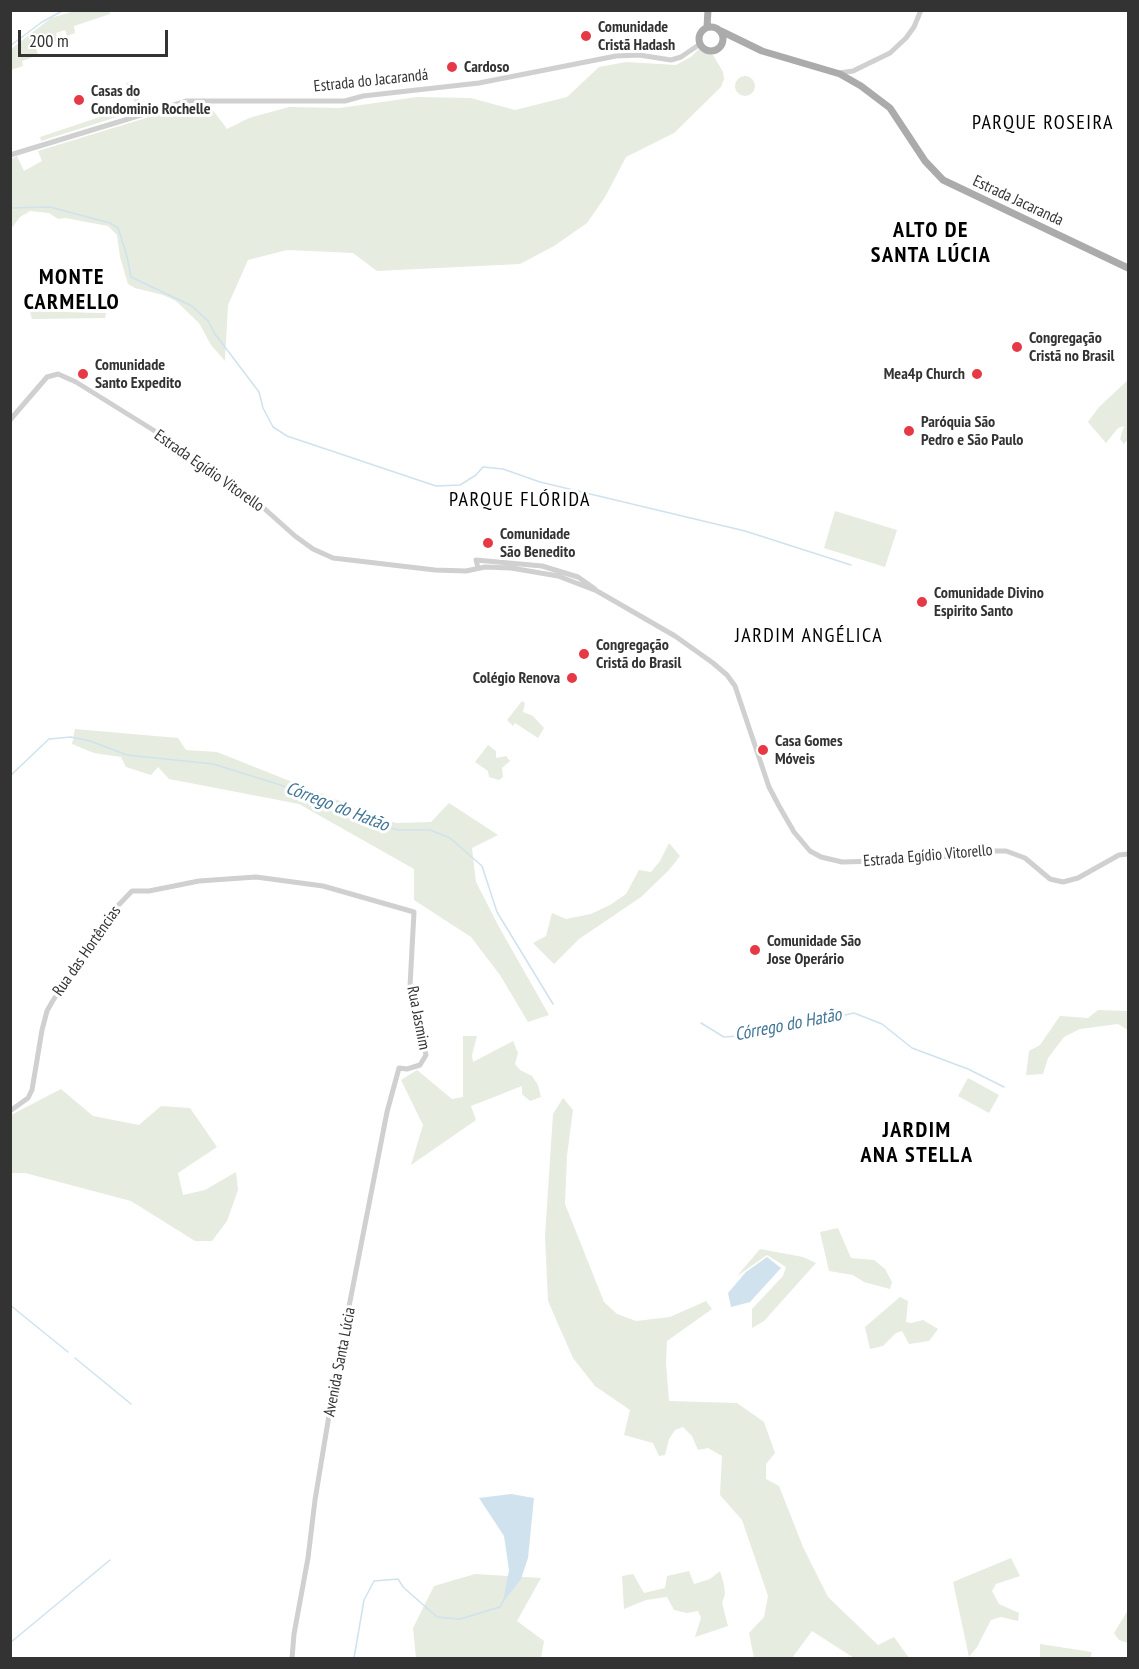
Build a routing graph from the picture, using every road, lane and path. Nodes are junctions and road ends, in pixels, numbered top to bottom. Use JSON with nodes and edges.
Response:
{"nodes":[{"id":1,"x":708,"y":10,"type":"edge"},
{"id":2,"x":921,"y":10,"type":"edge"},
{"id":3,"x":707,"y":27,"type":"junction"},
{"id":4,"x":721,"y":31,"type":"junction"},
{"id":5,"x":740,"y":40,"type":"junction"},
{"id":6,"x":700,"y":44,"type":"junction"},
{"id":7,"x":721,"y":46,"type":"junction"},
{"id":8,"x":836,"y":73,"type":"junction"},
{"id":9,"x":10,"y":156,"type":"edge"},
{"id":10,"x":1128,"y":268,"type":"edge"},
{"id":11,"x":10,"y":420,"type":"edge"},
{"id":12,"x":478,"y":568,"type":"junction"},
{"id":13,"x":597,"y":591,"type":"junction"},
{"id":14,"x":1128,"y":854,"type":"edge"},
{"id":15,"x":414,"y":912,"type":"joint"},
{"id":16,"x":399,"y":1068,"type":"joint"},
{"id":17,"x":10,"y":1111,"type":"edge"},
{"id":18,"x":292,"y":1659,"type":"edge"}],
"edges":[{"from":1,"to":3,"type":"main road"},
{"from":2,"to":8,"type":"street"},
{"from":3,"to":4,"type":"main road"},
{"from":3,"to":6,"type":"main road"},
{"from":4,"to":5,"type":"main road"},
{"from":4,"to":7,"type":"main road"},
{"from":5,"to":7,"type":"main road"},
{"from":5,"to":8,"type":"main road"},
{"from":6,"to":7,"type":"main road"},
{"from":6,"to":9,"type":"street","name":"Estrada do Jacarandá"},
{"from":8,"to":10,"type":"main road","name":"Estrada Jacaranda"},
{"from":11,"to":12,"type":"street","name":"Estrada Egídio Vitorello"},
{"from":12,"to":13,"type":"street","name":"Estrada Egídio Vitorello"},
{"from":12,"to":13,"type":"street"},
{"from":13,"to":14,"type":"street","name":"Estrada Egídio Vitorello"},
{"from":15,"to":16,"type":"street","name":"Rua Jasmim"},
{"from":15,"to":17,"type":"street","name":"Rua das Hortências"},
{"from":16,"to":18,"type":"street","name":"Avenida Santa Lúcia"}]}
